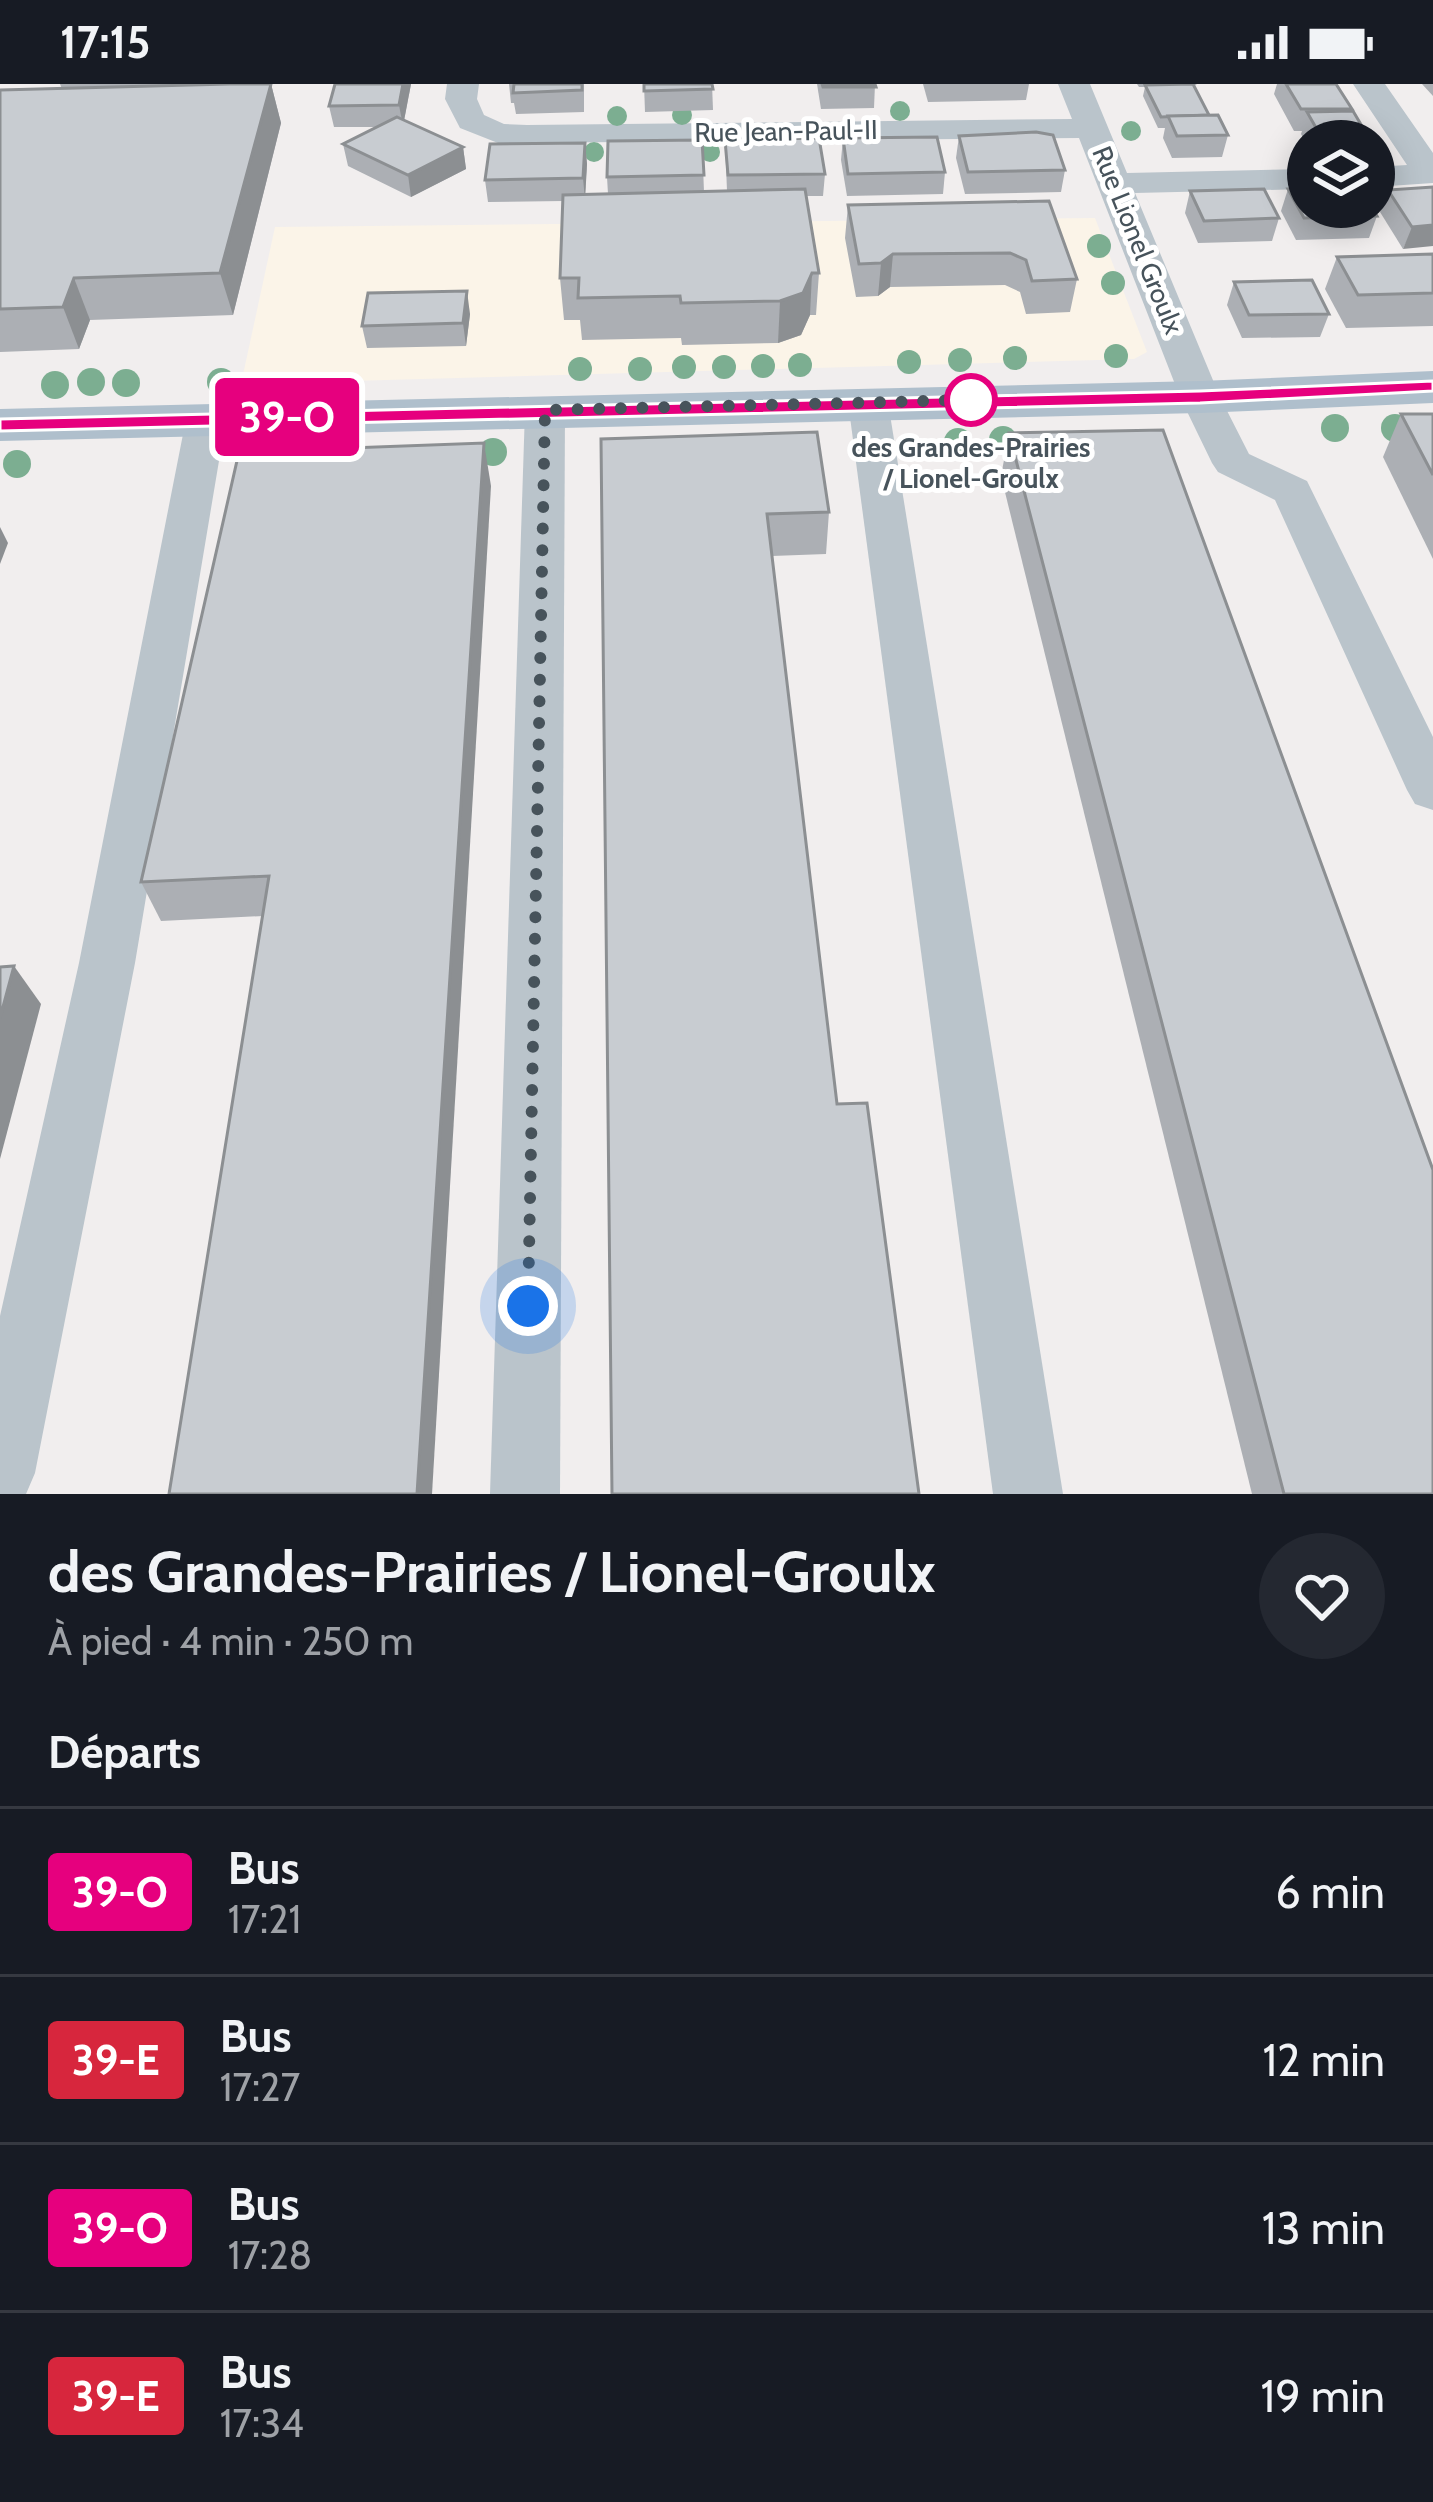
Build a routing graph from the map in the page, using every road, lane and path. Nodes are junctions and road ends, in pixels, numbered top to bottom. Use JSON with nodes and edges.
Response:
{"nodes":[{"id":1,"x":463,"y":84,"type":"edge"},
{"id":2,"x":1075,"y":84,"type":"edge"},
{"id":3,"x":1369,"y":84,"type":"edge"},
{"id":4,"x":1093,"y":128,"type":"junction"},
{"id":5,"x":1431,"y":173,"type":"edge"},
{"id":6,"x":1395,"y":176,"type":"edge"},
{"id":7,"x":1287,"y":179,"type":"edge"},
{"id":8,"x":1116,"y":183,"type":"junction"},
{"id":9,"x":1433,"y":387,"type":"edge"},
{"id":10,"x":1200,"y":397,"type":"junction"},
{"id":11,"x":868,"y":402,"type":"junction"},
{"id":12,"x":545,"y":410,"type":"junction"},
{"id":13,"x":206,"y":419,"type":"junction"},
{"id":14,"x":0,"y":425,"type":"edge"},
{"id":15,"x":1433,"y":790,"type":"edge"},
{"id":16,"x":0,"y":1473,"type":"edge"},
{"id":17,"x":525,"y":1494,"type":"edge"},
{"id":18,"x":1028,"y":1494,"type":"edge"}],
"edges":[{"from":1,"to":4,"type":"street","name":"Rue Jean-Paul-II"},
{"from":2,"to":4,"type":"street","name":"Rue Lionel Groulx"},
{"from":3,"to":5,"type":"street"},
{"from":4,"to":8,"type":"street","name":"Rue Lionel Groulx"},
{"from":5,"to":6,"type":"street"},
{"from":7,"to":8,"type":"street"},
{"from":8,"to":10,"type":"street","name":"Rue Lionel Groulx"},
{"from":9,"to":10,"type":"main road"},
{"from":10,"to":11,"type":"main road"},
{"from":10,"to":15,"type":"street","name":"Rue Lionel Groulx"},
{"from":11,"to":12,"type":"main road"},
{"from":11,"to":18,"type":"street"},
{"from":12,"to":13,"type":"main road"},
{"from":12,"to":17,"type":"street"},
{"from":13,"to":14,"type":"main road"},
{"from":13,"to":16,"type":"street"}]}
